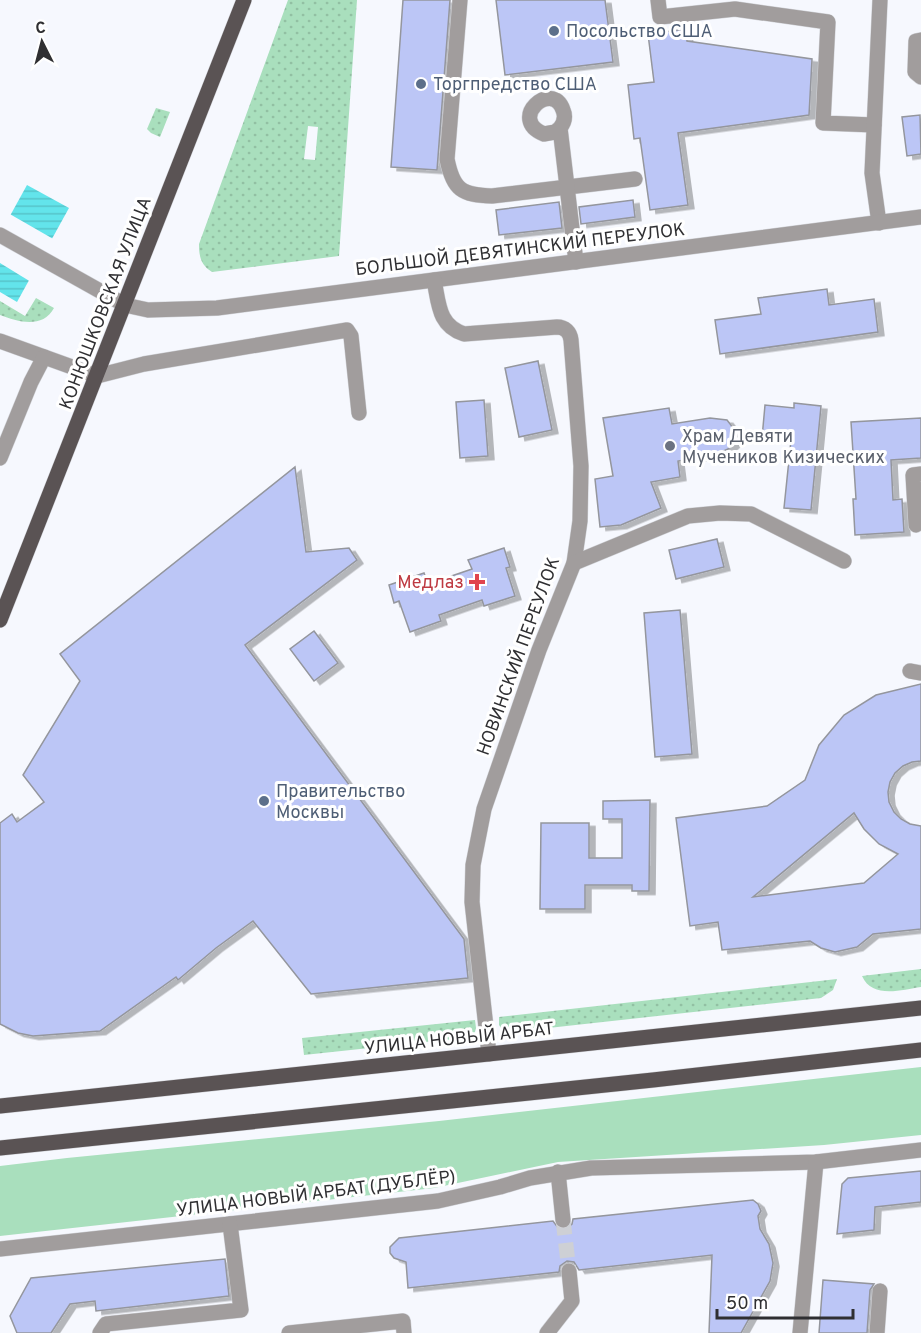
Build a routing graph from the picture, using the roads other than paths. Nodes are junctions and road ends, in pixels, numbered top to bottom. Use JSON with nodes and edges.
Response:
{"nodes":[{"id":1,"x":244,"y":0,"type":"edge"},
{"id":2,"x":460,"y":0,"type":"edge"},
{"id":3,"x":658,"y":0,"type":"edge"},
{"id":4,"x":880,"y":0,"type":"edge"},
{"id":5,"x":921,"y":40,"type":"edge"},
{"id":6,"x":921,"y":77,"type":"edge"},
{"id":7,"x":874,"y":125,"type":"junction"},
{"id":8,"x":560,"y":128,"type":"dead end"},
{"id":9,"x":634,"y":179,"type":"dead end"},
{"id":10,"x":567,"y":188,"type":"junction"},
{"id":11,"x":921,"y":217,"type":"edge"},
{"id":12,"x":879,"y":223,"type":"junction"},
{"id":13,"x":0,"y":235,"type":"edge"},
{"id":14,"x":576,"y":262,"type":"junction"},
{"id":15,"x":434,"y":280,"type":"junction"},
{"id":16,"x":125,"y":305,"type":"junction"},
{"id":17,"x":0,"y":341,"type":"edge"},
{"id":18,"x":45,"y":357,"type":"junction"},
{"id":19,"x":97,"y":376,"type":"junction"},
{"id":20,"x":359,"y":413,"type":"dead end"},
{"id":21,"x":0,"y":458,"type":"edge"},
{"id":22,"x":921,"y":474,"type":"edge"},
{"id":23,"x":916,"y":525,"type":"dead end"},
{"id":24,"x":844,"y":561,"type":"dead end"},
{"id":25,"x":574,"y":563,"type":"junction"},
{"id":26,"x":0,"y":620,"type":"edge"},
{"id":27,"x":921,"y":1008,"type":"edge"},
{"id":28,"x":921,"y":1050,"type":"edge"},
{"id":29,"x":489,"y":1054,"type":"junction"},
{"id":30,"x":0,"y":1095,"type":"edge"},
{"id":31,"x":28,"y":1103,"type":"junction"},
{"id":32,"x":0,"y":1106,"type":"edge"},
{"id":33,"x":0,"y":1148,"type":"edge"},
{"id":34,"x":921,"y":1150,"type":"edge"},
{"id":35,"x":816,"y":1162,"type":"junction"},
{"id":36,"x":558,"y":1172,"type":"junction"},
{"id":37,"x":563,"y":1220,"type":"tunnel mouth"},
{"id":38,"x":230,"y":1224,"type":"junction"},
{"id":39,"x":0,"y":1249,"type":"edge"},
{"id":40,"x":569,"y":1271,"type":"tunnel mouth"},
{"id":41,"x":880,"y":1291,"type":"dead end"},
{"id":42,"x":556,"y":1330,"type":"edge"},
{"id":43,"x":100,"y":1333,"type":"edge"},
{"id":44,"x":289,"y":1333,"type":"edge"},
{"id":45,"x":404,"y":1333,"type":"edge"},
{"id":46,"x":800,"y":1333,"type":"edge"},
{"id":47,"x":877,"y":1333,"type":"edge"}],
"edges":[{"from":1,"to":16,"type":"main road","name":"КОНЮШКОВСКАЯ УЛИЦА"},
{"from":2,"to":10,"type":"street"},
{"from":3,"to":7,"type":"street"},
{"from":4,"to":7,"type":"street"},
{"from":5,"to":6,"type":"street"},
{"from":7,"to":12,"type":"street"},
{"from":8,"to":10,"type":"street"},
{"from":9,"to":10,"type":"street"},
{"from":10,"to":14,"type":"street"},
{"from":11,"to":12,"type":"street","name":"БОЛЬШОЙ ДЕВЯТИНСКИЙ ПЕРЕУЛОК"},
{"from":12,"to":14,"type":"street","name":"БОЛЬШОЙ ДЕВЯТИНСКИЙ ПЕРЕУЛОК"},
{"from":13,"to":16,"type":"street","name":"БОЛЬШОЙ ДЕВЯТИНСКИЙ ПЕРЕУЛОК"},
{"from":14,"to":15,"type":"street","name":"БОЛЬШОЙ ДЕВЯТИНСКИЙ ПЕРЕУЛОК"},
{"from":15,"to":16,"type":"street","name":"БОЛЬШОЙ ДЕВЯТИНСКИЙ ПЕРЕУЛОК"},
{"from":15,"to":25,"type":"street","name":"НОВИНСКИЙ ПЕРЕУЛОК"},
{"from":16,"to":19,"type":"main road","name":"КОНЮШКОВСКАЯ УЛИЦА"},
{"from":17,"to":18,"type":"street"},
{"from":18,"to":19,"type":"street"},
{"from":18,"to":21,"type":"street"},
{"from":19,"to":20,"type":"street"},
{"from":19,"to":26,"type":"main road","name":"КОНЮШКОВСКАЯ УЛИЦА"},
{"from":22,"to":23,"type":"street"},
{"from":24,"to":25,"type":"street"},
{"from":25,"to":29,"type":"street","name":"НОВИНСКИЙ ПЕРЕУЛОК"},
{"from":27,"to":29,"type":"main road","name":"УЛИЦА НОВЫЙ АРБАТ"},
{"from":28,"to":33,"type":"main road"},
{"from":29,"to":31,"type":"main road","name":"УЛИЦА НОВЫЙ АРБАТ"},
{"from":30,"to":31,"type":"main road"},
{"from":31,"to":32,"type":"main road","name":"УЛИЦА НОВЫЙ АРБАТ"},
{"from":34,"to":35,"type":"street","name":"УЛИЦА НОВЫЙ АРБАТ (ДУБЛЁР)"},
{"from":35,"to":36,"type":"street","name":"УЛИЦА НОВЫЙ АРБАТ (ДУБЛЁР)"},
{"from":35,"to":46,"type":"street"},
{"from":36,"to":37,"type":"street"},
{"from":36,"to":38,"type":"street","name":"УЛИЦА НОВЫЙ АРБАТ (ДУБЛЁР)"},
{"from":38,"to":39,"type":"street","name":"УЛИЦА НОВЫЙ АРБАТ (ДУБЛЁР)"},
{"from":38,"to":43,"type":"street"},
{"from":40,"to":42,"type":"street"},
{"from":41,"to":47,"type":"street"},
{"from":44,"to":45,"type":"street"}]}
